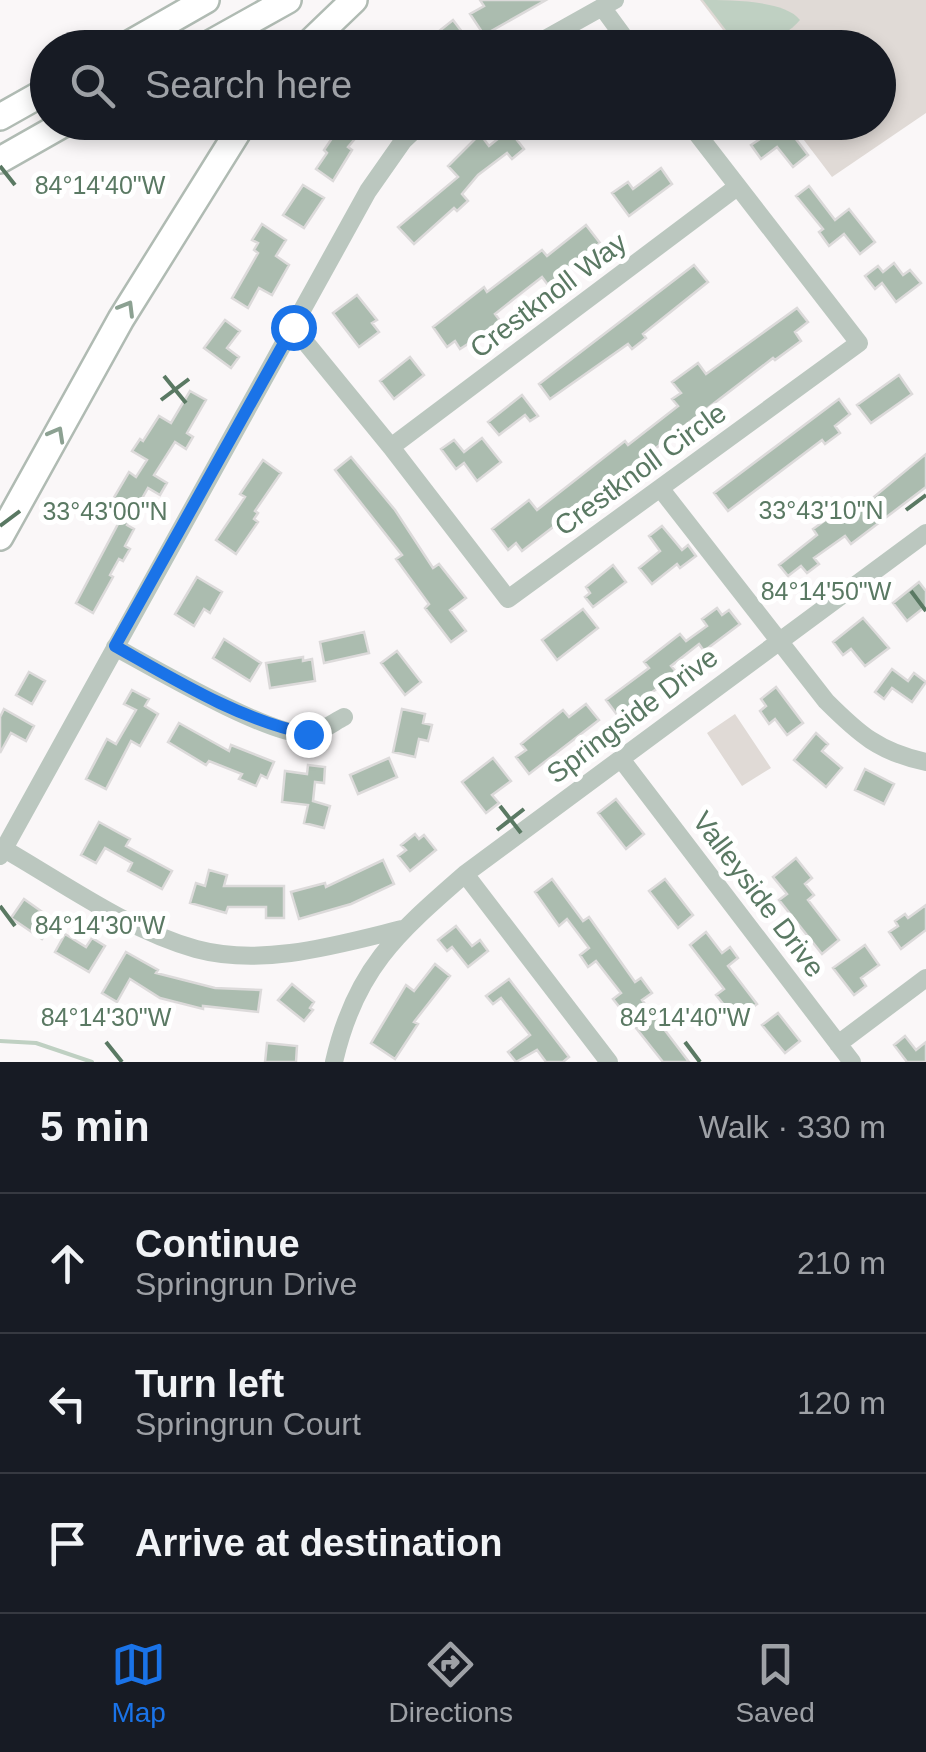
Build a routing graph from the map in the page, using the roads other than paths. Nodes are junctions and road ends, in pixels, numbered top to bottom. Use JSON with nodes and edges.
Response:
{"nodes":[{"id":1,"x":206,"y":0,"type":"edge"},
{"id":2,"x":288,"y":0,"type":"edge"},
{"id":3,"x":354,"y":0,"type":"edge"},
{"id":4,"x":608,"y":3,"type":"edge"},
{"id":5,"x":154,"y":30,"type":"edge"},
{"id":6,"x":234,"y":30,"type":"edge"},
{"id":7,"x":323,"y":30,"type":"edge"},
{"id":8,"x":561,"y":30,"type":"edge"},
{"id":9,"x":622,"y":30,"type":"edge"},
{"id":10,"x":30,"y":100,"type":"edge"},
{"id":11,"x":0,"y":117,"type":"edge"},
{"id":12,"x":35,"y":140,"type":"edge"},
{"id":13,"x":233,"y":140,"type":"edge"},
{"id":14,"x":403,"y":140,"type":"edge"},
{"id":15,"x":701,"y":140,"type":"edge"},
{"id":16,"x":0,"y":160,"type":"edge"},
{"id":17,"x":737,"y":188,"type":"junction"},
{"id":18,"x":293,"y":327,"type":"junction"},
{"id":19,"x":391,"y":447,"type":"junction"},
{"id":20,"x":31,"y":482,"type":"junction"},
{"id":21,"x":660,"y":488,"type":"junction"},
{"id":22,"x":0,"y":517,"type":"edge"},
{"id":23,"x":926,"y":533,"type":"edge"},
{"id":24,"x":0,"y":537,"type":"edge"},
{"id":25,"x":779,"y":641,"type":"junction"},
{"id":26,"x":115,"y":646,"type":"junction"},
{"id":27,"x":344,"y":718,"type":"dead end"},
{"id":28,"x":621,"y":758,"type":"junction"},
{"id":29,"x":926,"y":762,"type":"edge"},
{"id":30,"x":2,"y":852,"type":"edge"},
{"id":31,"x":464,"y":874,"type":"junction"},
{"id":32,"x":402,"y":929,"type":"junction"},
{"id":33,"x":926,"y":978,"type":"edge"},
{"id":34,"x":838,"y":1044,"type":"junction"},
{"id":35,"x":334,"y":1062,"type":"edge"},
{"id":36,"x":609,"y":1062,"type":"edge"},
{"id":37,"x":852,"y":1062,"type":"edge"}],
"edges":[{"from":1,"to":5,"type":"highway"},
{"from":2,"to":6,"type":"highway"},
{"from":3,"to":7,"type":"highway"},
{"from":4,"to":8,"type":"street"},
{"from":4,"to":9,"type":"street"},
{"from":10,"to":11,"type":"highway"},
{"from":12,"to":16,"type":"highway"},
{"from":20,"to":13,"type":"highway","one_way":true},
{"from":14,"to":18,"type":"street"},
{"from":15,"to":17,"type":"street","name":"Crestknoll Circle"},
{"from":17,"to":19,"type":"street","name":"Crestknoll Way"},
{"from":17,"to":21,"type":"street","name":"Crestknoll Circle"},
{"from":18,"to":19,"type":"street","name":"Crestknoll Circle"},
{"from":18,"to":26,"type":"street"},
{"from":19,"to":21,"type":"street","name":"Crestknoll Circle"},
{"from":20,"to":22,"type":"street"},
{"from":20,"to":24,"type":"highway"},
{"from":21,"to":25,"type":"street"},
{"from":23,"to":25,"type":"street","name":"Springside Drive"},
{"from":25,"to":28,"type":"street","name":"Springside Drive"},
{"from":25,"to":29,"type":"street"},
{"from":26,"to":27,"type":"street"},
{"from":26,"to":30,"type":"street"},
{"from":28,"to":31,"type":"street","name":"Springside Drive"},
{"from":28,"to":34,"type":"street","name":"Valleyside Drive"},
{"from":30,"to":32,"type":"street"},
{"from":31,"to":32,"type":"street","name":"Springside Drive"},
{"from":31,"to":36,"type":"street"},
{"from":32,"to":35,"type":"street","name":"Springside Drive"},
{"from":33,"to":34,"type":"street"},
{"from":34,"to":37,"type":"street","name":"Valleyside Drive"}]}
